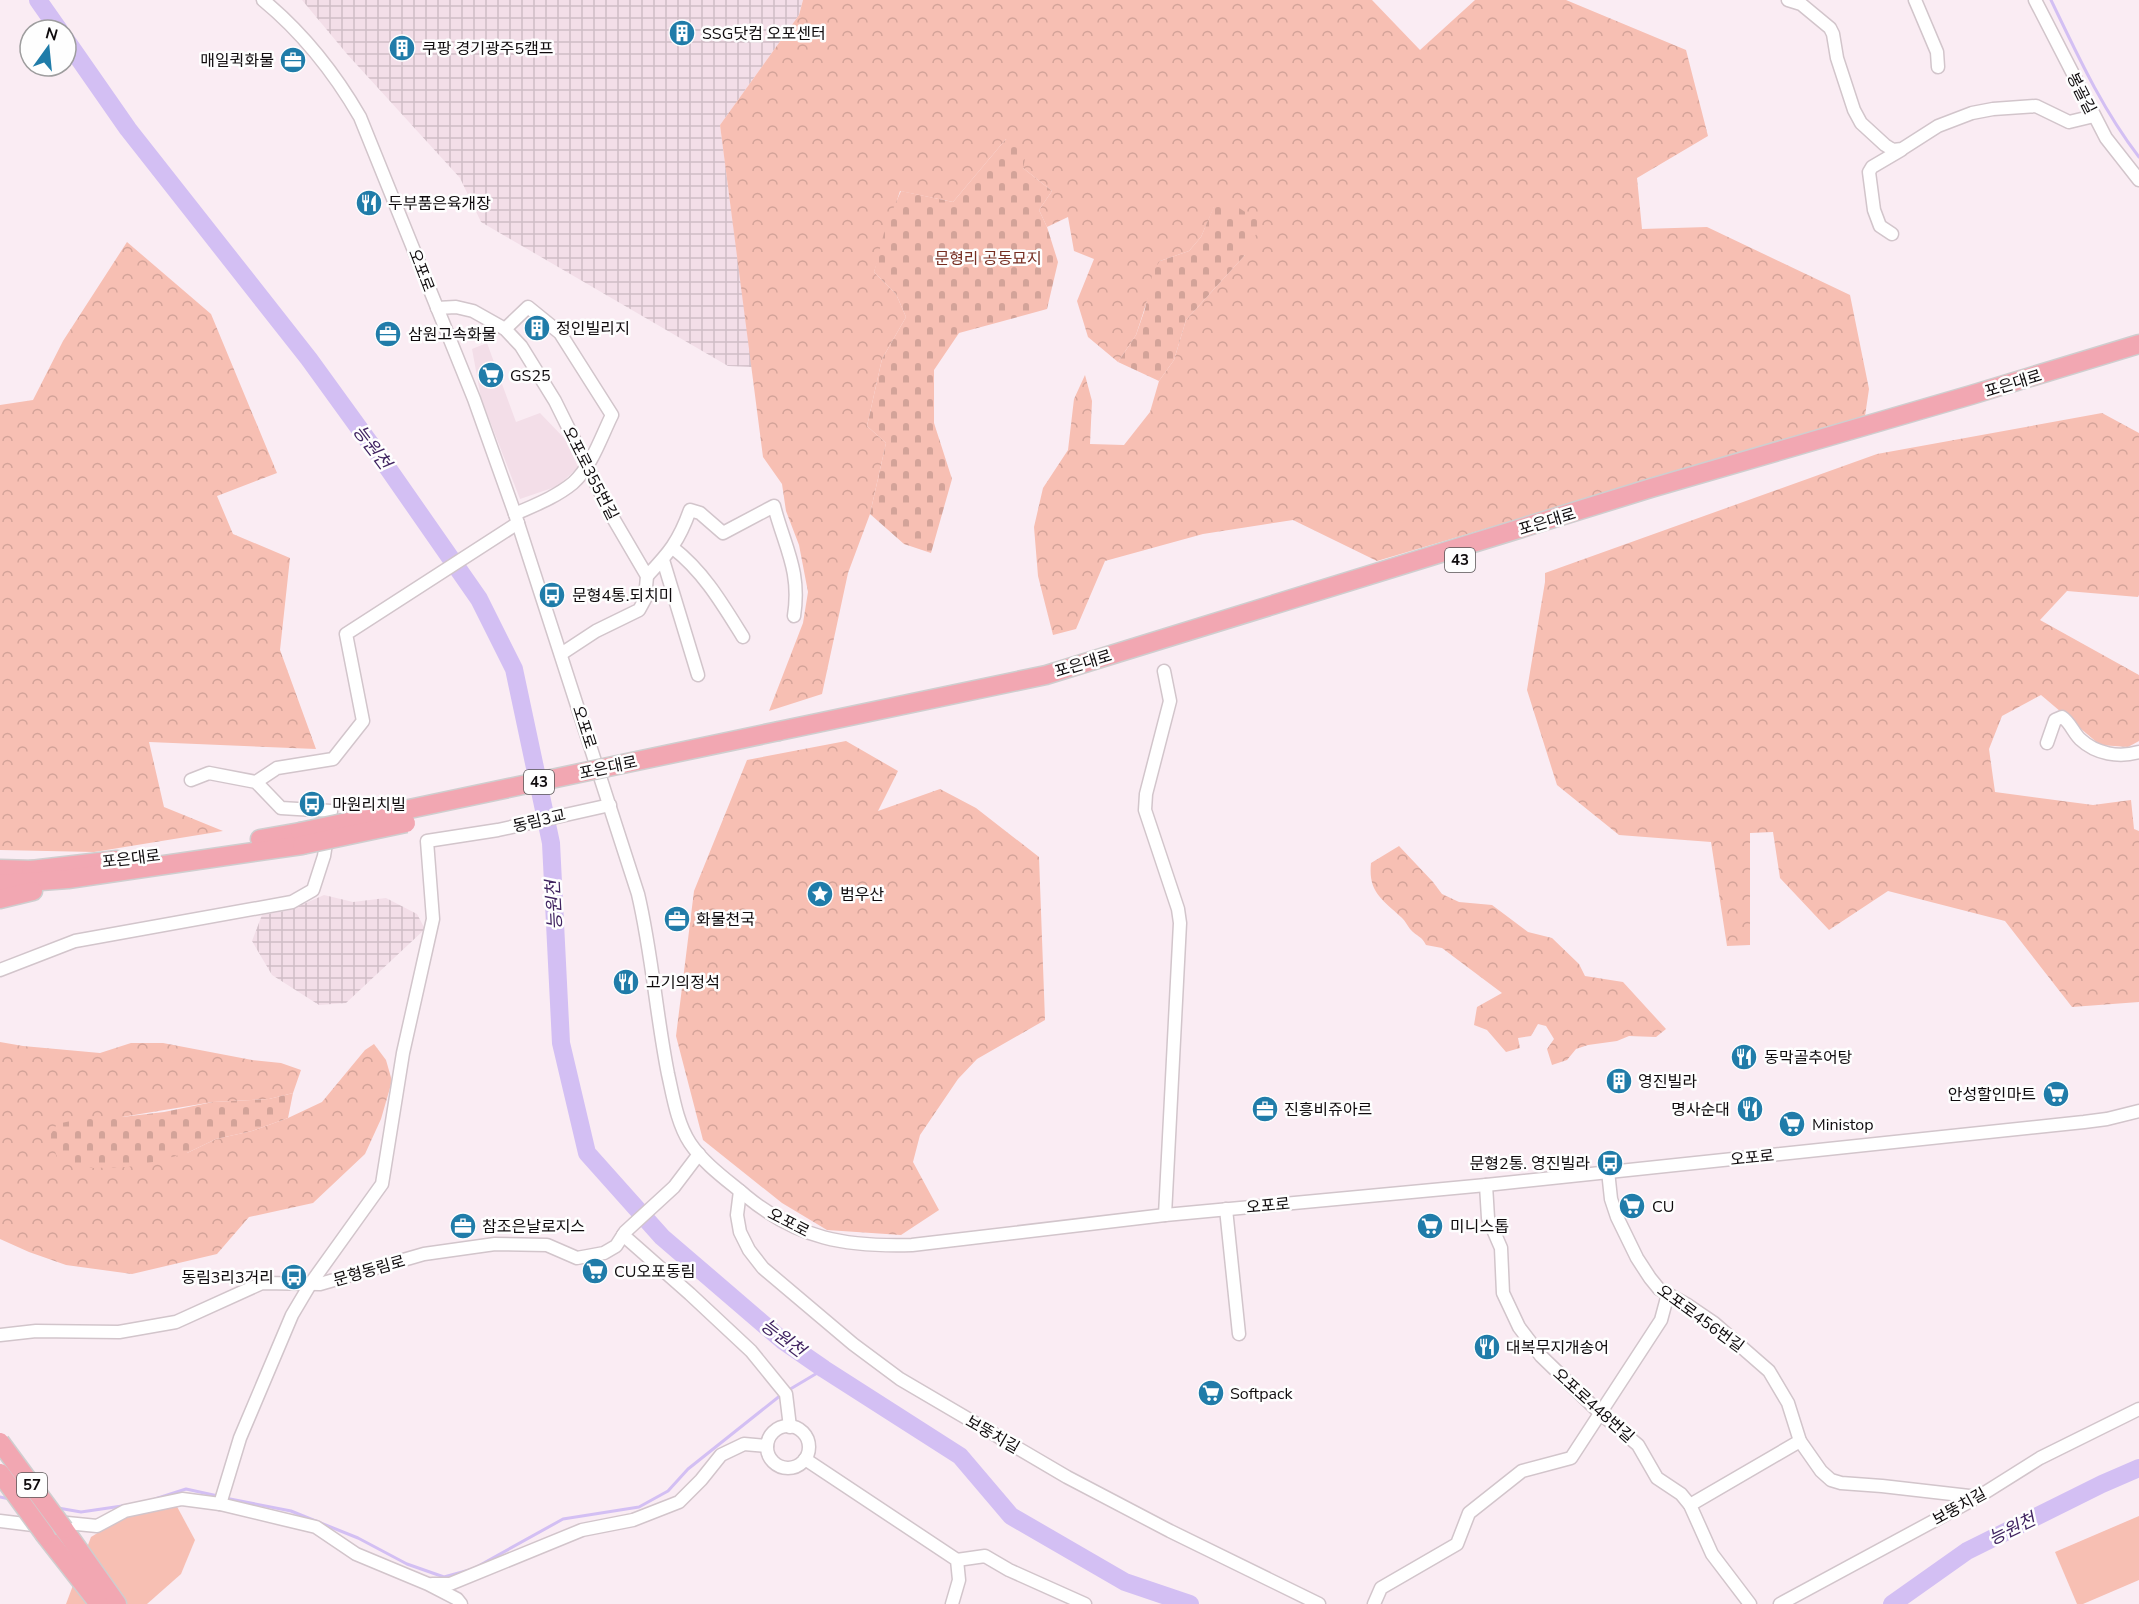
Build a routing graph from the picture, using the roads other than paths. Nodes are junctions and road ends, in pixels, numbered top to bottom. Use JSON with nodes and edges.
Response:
{"nodes":[{"id":1,"x":262,"y":0,"type":"edge"},
{"id":2,"x":1788,"y":0,"type":"edge"},
{"id":3,"x":1915,"y":0,"type":"edge"},
{"id":4,"x":2035,"y":0,"type":"edge"},
{"id":5,"x":1938,"y":67,"type":"dead end"},
{"id":6,"x":2094,"y":116,"type":"junction"},
{"id":7,"x":1902,"y":149,"type":"junction"},
{"id":8,"x":2139,"y":180,"type":"edge"},
{"id":9,"x":1892,"y":234,"type":"dead end"},
{"id":10,"x":436,"y":308,"type":"junction"},
{"id":11,"x":505,"y":329,"type":"junction"},
{"id":12,"x":2137,"y":350,"type":"edge"},
{"id":13,"x":587,"y":466,"type":"junction"},
{"id":14,"x":517,"y":519,"type":"junction"},
{"id":15,"x":673,"y":548,"type":"junction"},
{"id":16,"x":663,"y":560,"type":"junction"},
{"id":17,"x":647,"y":576,"type":"junction"},
{"id":18,"x":794,"y":616,"type":"dead end"},
{"id":19,"x":743,"y":637,"type":"dead end"},
{"id":20,"x":561,"y":654,"type":"junction"},
{"id":21,"x":1164,"y":671,"type":"dead end"},
{"id":22,"x":698,"y":675,"type":"dead end"},
{"id":23,"x":2047,"y":743,"type":"dead end"},
{"id":24,"x":2139,"y":752,"type":"edge"},
{"id":25,"x":191,"y":780,"type":"dead end"},
{"id":26,"x":256,"y":782,"type":"junction"},
{"id":27,"x":610,"y":805,"type":"junction"},
{"id":28,"x":301,"y":839,"type":"junction"},
{"id":29,"x":172,"y":865,"type":"junction"},
{"id":30,"x":0,"y":870,"type":"edge"},
{"id":31,"x":0,"y":884,"type":"edge"},
{"id":32,"x":0,"y":899,"type":"edge"},
{"id":33,"x":0,"y":970,"type":"edge"},
{"id":34,"x":2139,"y":1111,"type":"edge"},
{"id":35,"x":699,"y":1154,"type":"junction"},
{"id":36,"x":1608,"y":1171,"type":"junction"},
{"id":37,"x":1486,"y":1185,"type":"junction"},
{"id":38,"x":740,"y":1191,"type":"junction"},
{"id":39,"x":1226,"y":1209,"type":"junction"},
{"id":40,"x":1165,"y":1215,"type":"junction"},
{"id":41,"x":624,"y":1233,"type":"junction"},
{"id":42,"x":311,"y":1283,"type":"junction"},
{"id":43,"x":1668,"y":1294,"type":"junction"},
{"id":44,"x":1239,"y":1334,"type":"dead end"},
{"id":45,"x":0,"y":1335,"type":"edge"},
{"id":46,"x":2139,"y":1410,"type":"edge"},
{"id":47,"x":1600,"y":1414,"type":"junction"},
{"id":48,"x":790,"y":1427,"type":"junction"},
{"id":49,"x":1800,"y":1441,"type":"junction"},
{"id":50,"x":0,"y":1442,"type":"edge"},
{"id":51,"x":767,"y":1446,"type":"junction"},
{"id":52,"x":805,"y":1459,"type":"junction"},
{"id":53,"x":0,"y":1473,"type":"edge"},
{"id":54,"x":1978,"y":1497,"type":"junction"},
{"id":55,"x":220,"y":1504,"type":"junction"},
{"id":56,"x":1690,"y":1505,"type":"junction"},
{"id":57,"x":0,"y":1521,"type":"edge"},
{"id":58,"x":957,"y":1560,"type":"junction"},
{"id":59,"x":428,"y":1584,"type":"junction"},
{"id":60,"x":99,"y":1604,"type":"edge"},
{"id":61,"x":117,"y":1604,"type":"edge"},
{"id":62,"x":461,"y":1604,"type":"edge"},
{"id":63,"x":952,"y":1604,"type":"edge"},
{"id":64,"x":1085,"y":1604,"type":"edge"},
{"id":65,"x":1319,"y":1604,"type":"edge"},
{"id":66,"x":1374,"y":1604,"type":"edge"},
{"id":67,"x":1750,"y":1604,"type":"edge"},
{"id":68,"x":1780,"y":1604,"type":"edge"}],
"edges":[{"from":1,"to":10,"type":"street","name":"오포로"},
{"from":2,"to":7,"type":"street"},
{"from":3,"to":5,"type":"street"},
{"from":4,"to":6,"type":"street","name":"봉골길"},
{"from":6,"to":7,"type":"street"},
{"from":6,"to":8,"type":"street","name":"봉골길"},
{"from":7,"to":9,"type":"street"},
{"from":10,"to":11,"type":"street","name":"오포로355번길"},
{"from":10,"to":14,"type":"street","name":"오포로"},
{"from":11,"to":13,"type":"street","name":"오포로355번길"},
{"from":11,"to":13,"type":"street"},
{"from":12,"to":28,"type":"highway","name":"포은대로","number":"43","bridge":true},
{"from":13,"to":14,"type":"street"},
{"from":13,"to":17,"type":"street","name":"오포로355번길"},
{"from":14,"to":20,"type":"street","name":"오포로"},
{"from":14,"to":26,"type":"street"},
{"from":15,"to":16,"type":"street"},
{"from":15,"to":18,"type":"street"},
{"from":15,"to":19,"type":"street"},
{"from":16,"to":17,"type":"street"},
{"from":16,"to":22,"type":"street"},
{"from":17,"to":20,"type":"street"},
{"from":20,"to":27,"type":"street","name":"오포로"},
{"from":21,"to":40,"type":"street"},
{"from":23,"to":24,"type":"street"},
{"from":25,"to":26,"type":"street"},
{"from":26,"to":33,"type":"street"},
{"from":27,"to":35,"type":"street","name":"오포로"},
{"from":27,"to":42,"type":"street","name":"동림3교"},
{"from":28,"to":29,"type":"highway","name":"포은대로","number":"43"},
{"from":28,"to":30,"type":"highway","name":"포은대로","number":"43"},
{"from":29,"to":31,"type":"highway","name":"포은대로","number":"43"},
{"from":29,"to":32,"type":"highway"},
{"from":34,"to":36,"type":"street","name":"오포로"},
{"from":35,"to":38,"type":"street","name":"오포로"},
{"from":35,"to":41,"type":"street","name":"문형동림로"},
{"from":36,"to":37,"type":"street","name":"오포로"},
{"from":36,"to":43,"type":"street","name":"오포로456번길"},
{"from":37,"to":39,"type":"street","name":"오포로"},
{"from":37,"to":47,"type":"street","name":"오포로448번길"},
{"from":38,"to":40,"type":"street","name":"오포로"},
{"from":38,"to":65,"type":"street","name":"보뚱치길"},
{"from":39,"to":40,"type":"street","name":"오포로"},
{"from":39,"to":44,"type":"street"},
{"from":41,"to":42,"type":"street","name":"문형동림로"},
{"from":41,"to":48,"type":"street"},
{"from":42,"to":45,"type":"street","name":"문형동림로"},
{"from":42,"to":55,"type":"street"},
{"from":43,"to":47,"type":"street"},
{"from":43,"to":49,"type":"street","name":"오포로456번길"},
{"from":46,"to":54,"type":"street","name":"보뚱치길"},
{"from":47,"to":56,"type":"street","name":"오포로448번길"},
{"from":47,"to":66,"type":"street"},
{"from":48,"to":51,"type":"street"},
{"from":48,"to":52,"type":"street"},
{"from":49,"to":54,"type":"street","name":"오포로456번길"},
{"from":49,"to":56,"type":"street"},
{"from":50,"to":61,"type":"highway","number":"57","bridge":true},
{"from":51,"to":52,"type":"street"},
{"from":51,"to":59,"type":"street"},
{"from":52,"to":58,"type":"street"},
{"from":53,"to":60,"type":"highway","number":"57","bridge":true},
{"from":54,"to":68,"type":"street","name":"보뚱치길"},
{"from":55,"to":57,"type":"street"},
{"from":55,"to":59,"type":"street"},
{"from":56,"to":67,"type":"street","name":"오포로448번길"},
{"from":58,"to":63,"type":"street"},
{"from":58,"to":64,"type":"street"},
{"from":59,"to":62,"type":"street"}]}
